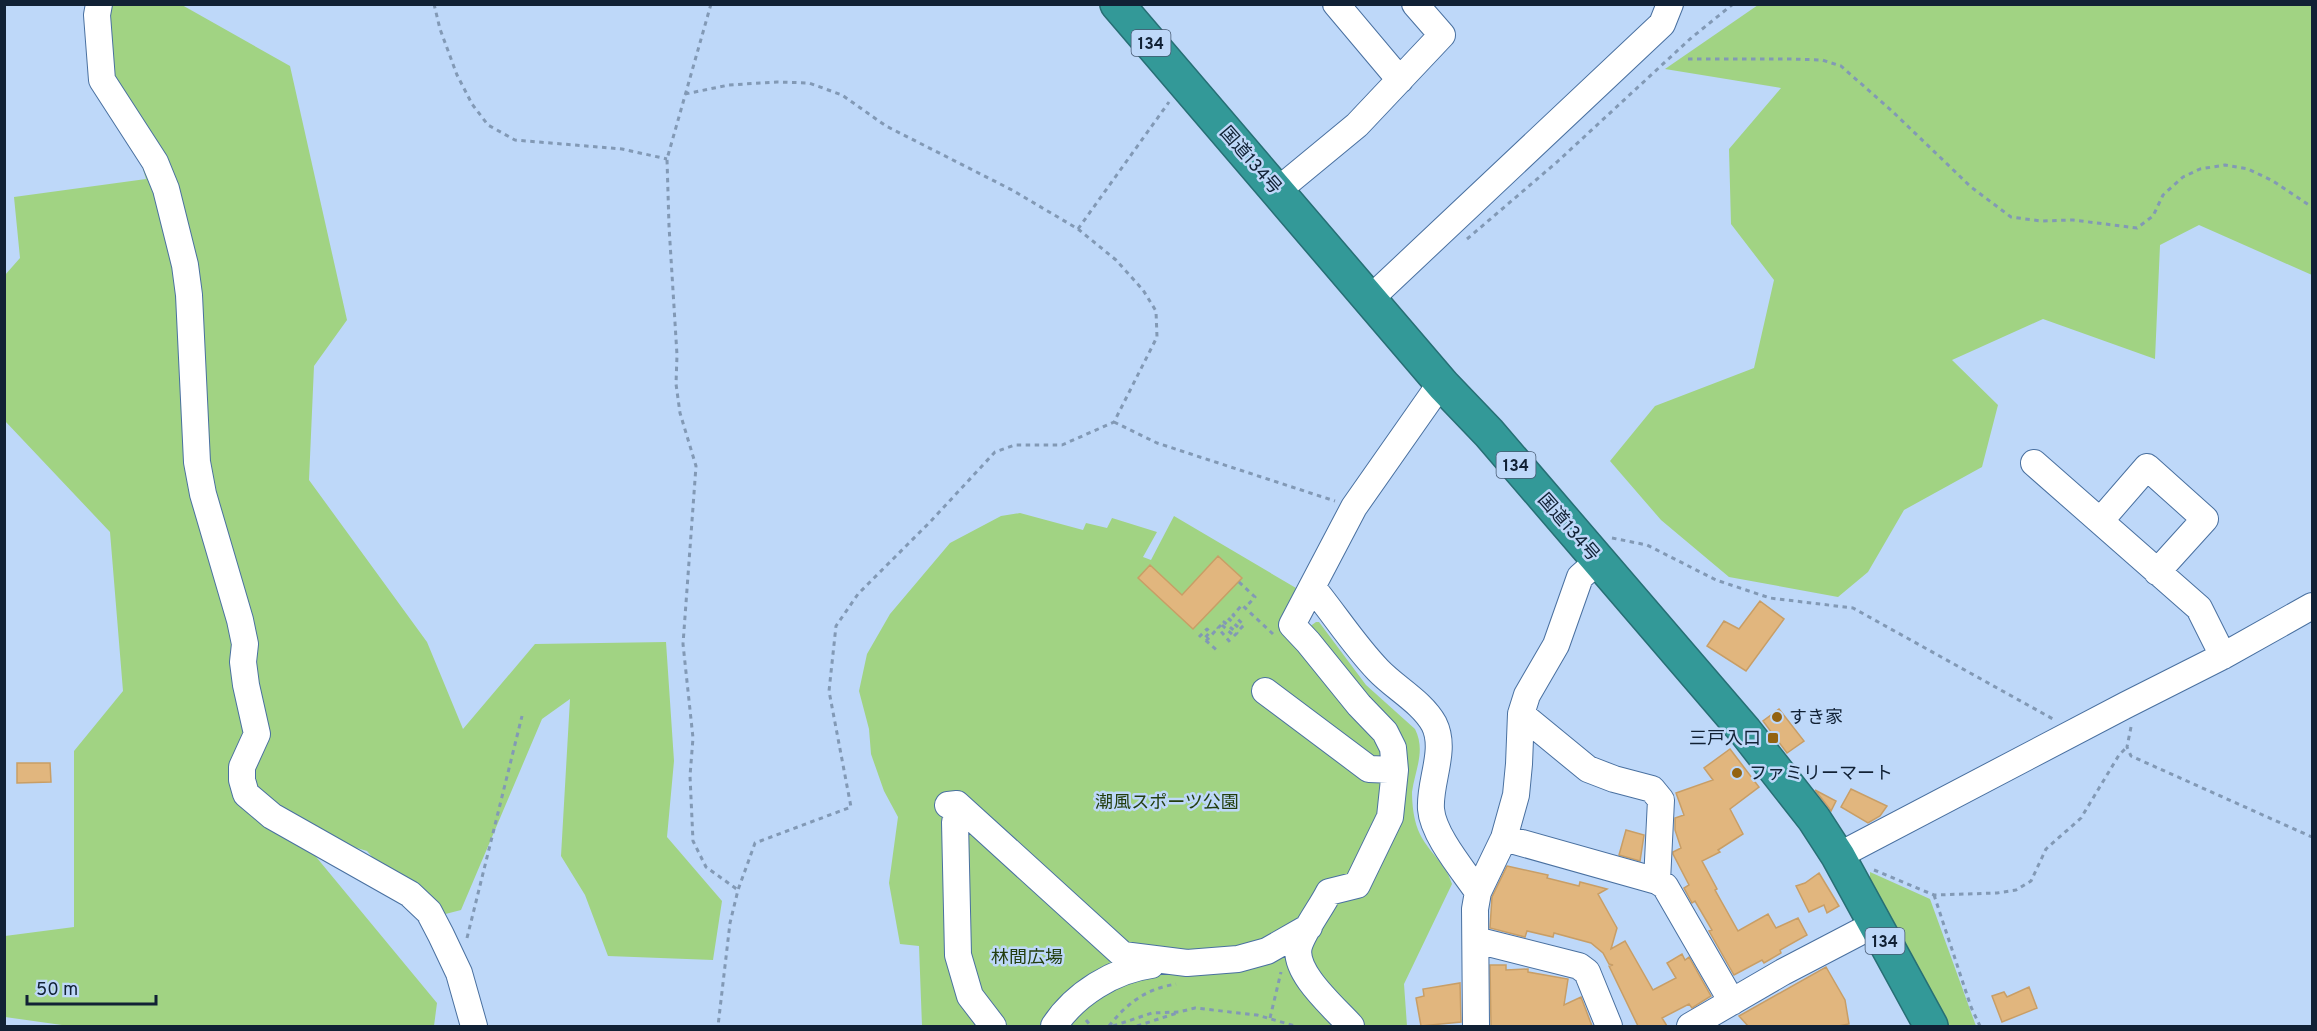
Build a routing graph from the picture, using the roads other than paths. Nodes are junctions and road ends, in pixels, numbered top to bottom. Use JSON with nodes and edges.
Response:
{"nodes":[{"id":1,"x":99,"y":4,"type":"edge"},
{"id":2,"x":1117,"y":4,"type":"edge"},
{"id":3,"x":1336,"y":4,"type":"edge"},
{"id":4,"x":1415,"y":4,"type":"edge"},
{"id":5,"x":1670,"y":4,"type":"edge"},
{"id":6,"x":1400,"y":80,"type":"junction"},
{"id":7,"x":1277,"y":191,"type":"junction"},
{"id":8,"x":1370,"y":299,"type":"junction"},
{"id":9,"x":1443,"y":385,"type":"junction"},
{"id":10,"x":2034,"y":463,"type":"dead end"},
{"id":11,"x":2101,"y":520,"type":"junction"},
{"id":12,"x":1592,"y":553,"type":"junction"},
{"id":13,"x":2157,"y":572,"type":"junction"},
{"id":14,"x":1312,"y":588,"type":"junction"},
{"id":15,"x":2313,"y":606,"type":"edge"},
{"id":16,"x":2223,"y":656,"type":"junction"},
{"id":17,"x":1265,"y":691,"type":"dead end"},
{"id":18,"x":1521,"y":714,"type":"junction"},
{"id":19,"x":1395,"y":770,"type":"junction"},
{"id":20,"x":1504,"y":838,"type":"junction"},
{"id":21,"x":1838,"y":856,"type":"junction"},
{"id":22,"x":1657,"y":881,"type":"junction"},
{"id":23,"x":1478,"y":892,"type":"junction"},
{"id":24,"x":1875,"y":924,"type":"junction"},
{"id":25,"x":1309,"y":927,"type":"junction"},
{"id":26,"x":1476,"y":940,"type":"junction"},
{"id":27,"x":1169,"y":962,"type":"junction"},
{"id":28,"x":1732,"y":1002,"type":"junction"},
{"id":29,"x":1699,"y":1025,"type":"edge"},
{"id":30,"x":474,"y":1026,"type":"edge"},
{"id":31,"x":993,"y":1026,"type":"edge"},
{"id":32,"x":1054,"y":1026,"type":"edge"},
{"id":33,"x":1351,"y":1026,"type":"edge"},
{"id":34,"x":1476,"y":1026,"type":"edge"},
{"id":35,"x":1609,"y":1026,"type":"edge"},
{"id":36,"x":1931,"y":1026,"type":"edge"}],
"edges":[{"from":1,"to":30,"type":"street"},
{"from":2,"to":7,"type":"highway","name":"国道134号","number":"134"},
{"from":3,"to":6,"type":"street"},
{"from":4,"to":6,"type":"street"},
{"from":5,"to":8,"type":"street"},
{"from":6,"to":7,"type":"street"},
{"from":7,"to":8,"type":"highway","name":"国道134号","number":"134"},
{"from":8,"to":9,"type":"highway","name":"国道134号","number":"134"},
{"from":9,"to":12,"type":"highway","name":"国道134号","number":"134"},
{"from":9,"to":14,"type":"street"},
{"from":10,"to":11,"type":"street"},
{"from":11,"to":13,"type":"street"},
{"from":11,"to":13,"type":"street"},
{"from":12,"to":18,"type":"street"},
{"from":12,"to":21,"type":"highway","name":"国道134号","number":"134"},
{"from":13,"to":16,"type":"street"},
{"from":14,"to":19,"type":"street"},
{"from":14,"to":23,"type":"street"},
{"from":15,"to":16,"type":"street"},
{"from":16,"to":21,"type":"street"},
{"from":17,"to":19,"type":"street"},
{"from":18,"to":20,"type":"street"},
{"from":18,"to":22,"type":"street"},
{"from":19,"to":25,"type":"street"},
{"from":20,"to":22,"type":"street"},
{"from":20,"to":23,"type":"street"},
{"from":21,"to":24,"type":"highway","name":"国道134号","number":"134"},
{"from":22,"to":28,"type":"street"},
{"from":23,"to":26,"type":"street"},
{"from":24,"to":28,"type":"street"},
{"from":24,"to":36,"type":"highway","name":"国道134号","number":"134"},
{"from":25,"to":27,"type":"street"},
{"from":25,"to":33,"type":"street"},
{"from":26,"to":34,"type":"street"},
{"from":26,"to":35,"type":"street"},
{"from":27,"to":31,"type":"street"},
{"from":27,"to":32,"type":"street"},
{"from":28,"to":29,"type":"street"}]}
